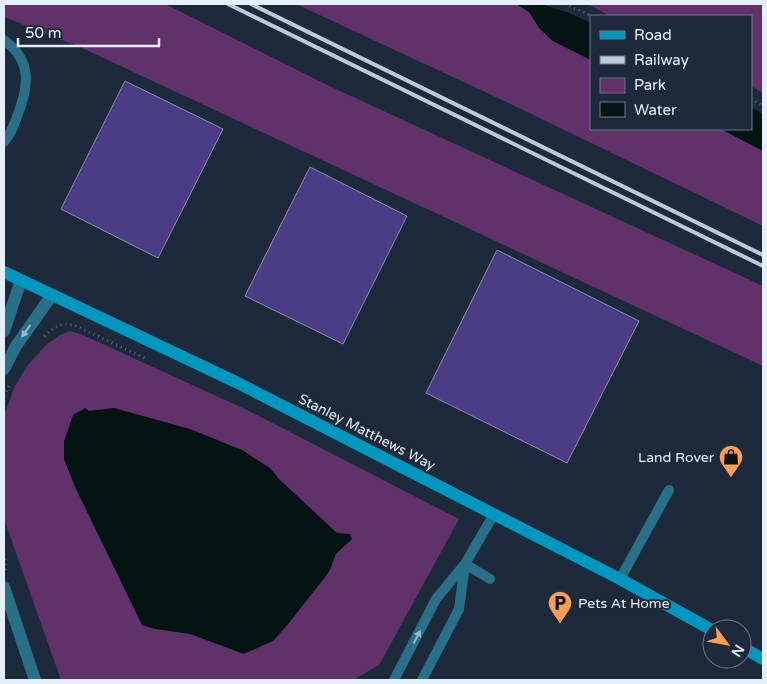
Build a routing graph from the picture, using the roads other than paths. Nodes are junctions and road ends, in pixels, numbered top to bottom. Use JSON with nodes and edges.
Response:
{"nodes":[{"id":1,"x":4,"y":40,"type":"edge"},
{"id":2,"x":4,"y":142,"type":"edge"},
{"id":3,"x":4,"y":272,"type":"edge"},
{"id":4,"x":20,"y":280,"type":"junction"},
{"id":5,"x":52,"y":295,"type":"junction"},
{"id":6,"x":4,"y":331,"type":"edge"},
{"id":7,"x":4,"y":369,"type":"edge"},
{"id":8,"x":669,"y":490,"type":"dead end"},
{"id":9,"x":494,"y":514,"type":"junction"},
{"id":10,"x":465,"y":564,"type":"junction"},
{"id":11,"x":490,"y":579,"type":"dead end"},
{"id":12,"x":620,"y":579,"type":"junction"},
{"id":13,"x":4,"y":587,"type":"edge"},
{"id":14,"x":702,"y":624,"type":"edge"},
{"id":15,"x":35,"y":680,"type":"edge"},
{"id":16,"x":394,"y":680,"type":"edge"},
{"id":17,"x":422,"y":680,"type":"edge"}],
"edges":[{"from":1,"to":2,"type":"lane"},
{"from":3,"to":4,"type":"main road","name":"Stanley Matthews Way"},
{"from":4,"to":5,"type":"main road","name":"Stanley Matthews Way"},
{"from":4,"to":6,"type":"street"},
{"from":5,"to":7,"type":"street","one_way":true},
{"from":5,"to":9,"type":"main road","name":"Stanley Matthews Way"},
{"from":8,"to":12,"type":"lane"},
{"from":9,"to":10,"type":"lane"},
{"from":9,"to":12,"type":"main road","name":"Stanley Matthews Way"},
{"from":10,"to":11,"type":"lane"},
{"from":16,"to":10,"type":"lane","one_way":true},
{"from":10,"to":17,"type":"lane"},
{"from":12,"to":14,"type":"main road","name":"Stanley Matthews Way"},
{"from":13,"to":15,"type":"street"}]}
